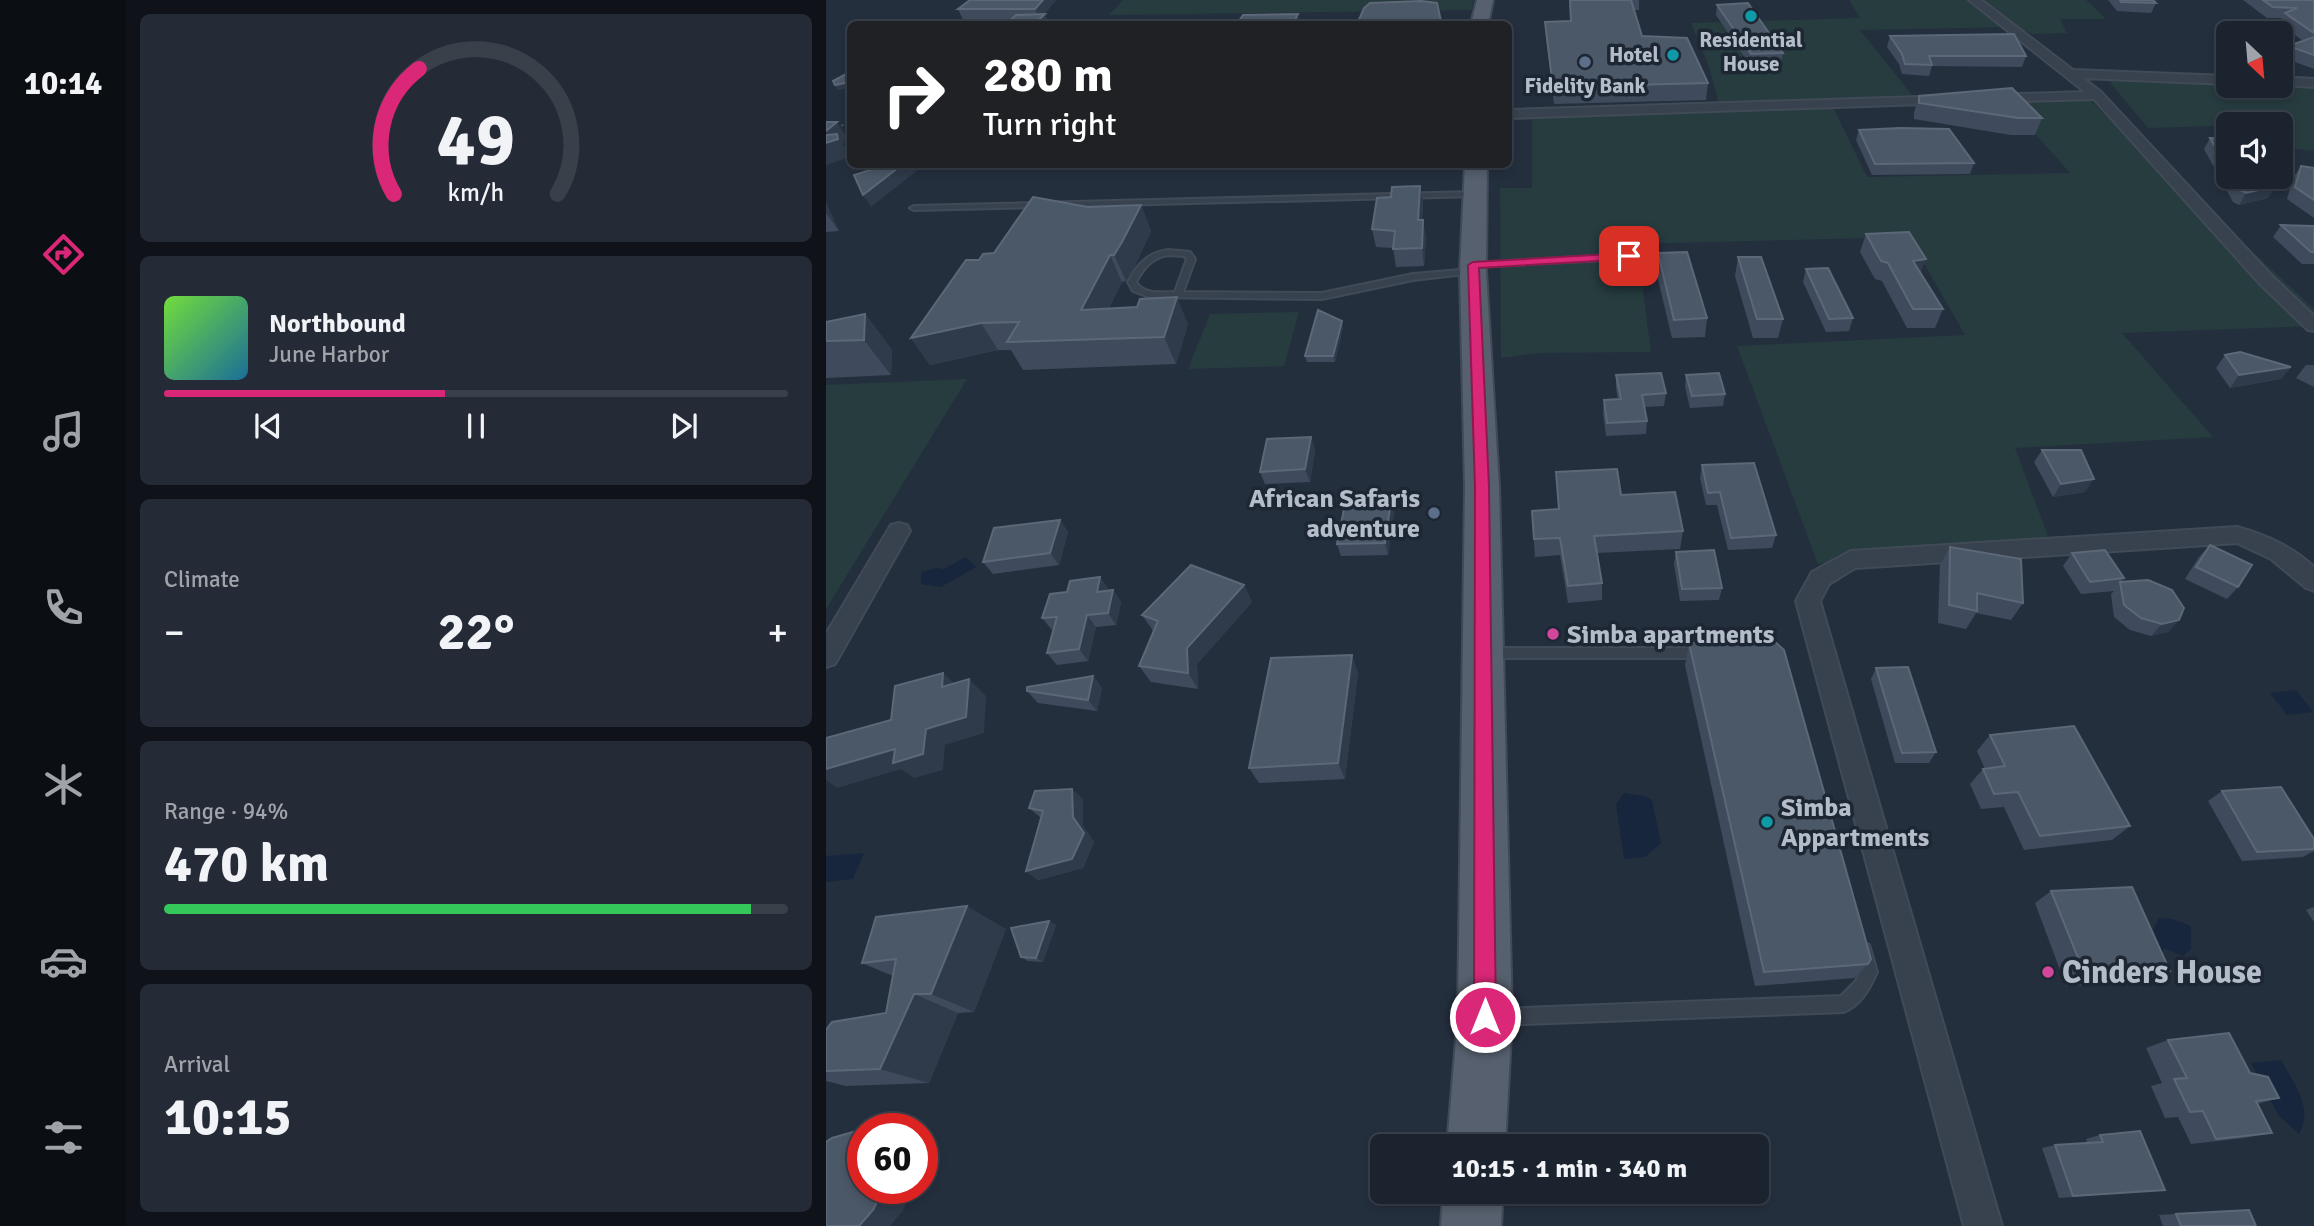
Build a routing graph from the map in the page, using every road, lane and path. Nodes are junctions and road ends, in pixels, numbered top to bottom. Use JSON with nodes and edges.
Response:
{"nodes":[{"id":1,"x":1485,"y":0,"type":"edge"},
{"id":2,"x":1974,"y":0,"type":"edge"},
{"id":3,"x":1481,"y":21,"type":"edge"},
{"id":4,"x":2071,"y":74,"type":"junction"},
{"id":5,"x":2216,"y":80,"type":"edge"},
{"id":6,"x":2293,"y":82,"type":"edge"},
{"id":7,"x":2314,"y":83,"type":"edge"},
{"id":8,"x":2097,"y":95,"type":"junction"},
{"id":9,"x":1512,"y":114,"type":"edge"},
{"id":10,"x":847,"y":125,"type":"edge"},
{"id":11,"x":826,"y":126,"type":"edge"},
{"id":12,"x":1475,"y":179,"type":"edge"},
{"id":13,"x":914,"y":208,"type":"dead end"},
{"id":14,"x":1473,"y":268,"type":"junction"},
{"id":15,"x":1639,"y":274,"type":"dead end"},
{"id":16,"x":1178,"y":293,"type":"junction"},
{"id":17,"x":2314,"y":326,"type":"edge"},
{"id":18,"x":899,"y":531,"type":"dead end"},
{"id":19,"x":2314,"y":582,"type":"edge"},
{"id":20,"x":1482,"y":653,"type":"junction"},
{"id":21,"x":1723,"y":653,"type":"edge"},
{"id":22,"x":826,"y":657,"type":"edge"},
{"id":23,"x":1858,"y":933,"type":"edge"},
{"id":24,"x":1485,"y":1017,"type":"junction"},
{"id":25,"x":1477,"y":1134,"type":"edge"},
{"id":26,"x":1472,"y":1204,"type":"edge"},
{"id":27,"x":1471,"y":1226,"type":"edge"},
{"id":28,"x":1983,"y":1226,"type":"edge"}],
"edges":[{"from":1,"to":3,"type":"main road"},
{"from":2,"to":4,"type":"street"},
{"from":4,"to":5,"type":"street"},
{"from":4,"to":8,"type":"street"},
{"from":6,"to":7,"type":"street"},
{"from":8,"to":9,"type":"street"},
{"from":8,"to":17,"type":"street"},
{"from":10,"to":11,"type":"path"},
{"from":12,"to":13,"type":"lane"},
{"from":12,"to":14,"type":"main road"},
{"from":14,"to":15,"type":"lane"},
{"from":14,"to":16,"type":"lane"},
{"from":14,"to":20,"type":"main road"},
{"from":16,"to":16,"type":"lane"},
{"from":18,"to":22,"type":"street"},
{"from":19,"to":28,"type":"street"},
{"from":20,"to":21,"type":"lane"},
{"from":20,"to":24,"type":"main road"},
{"from":23,"to":24,"type":"lane"},
{"from":24,"to":25,"type":"main road"},
{"from":26,"to":27,"type":"main road"}]}
